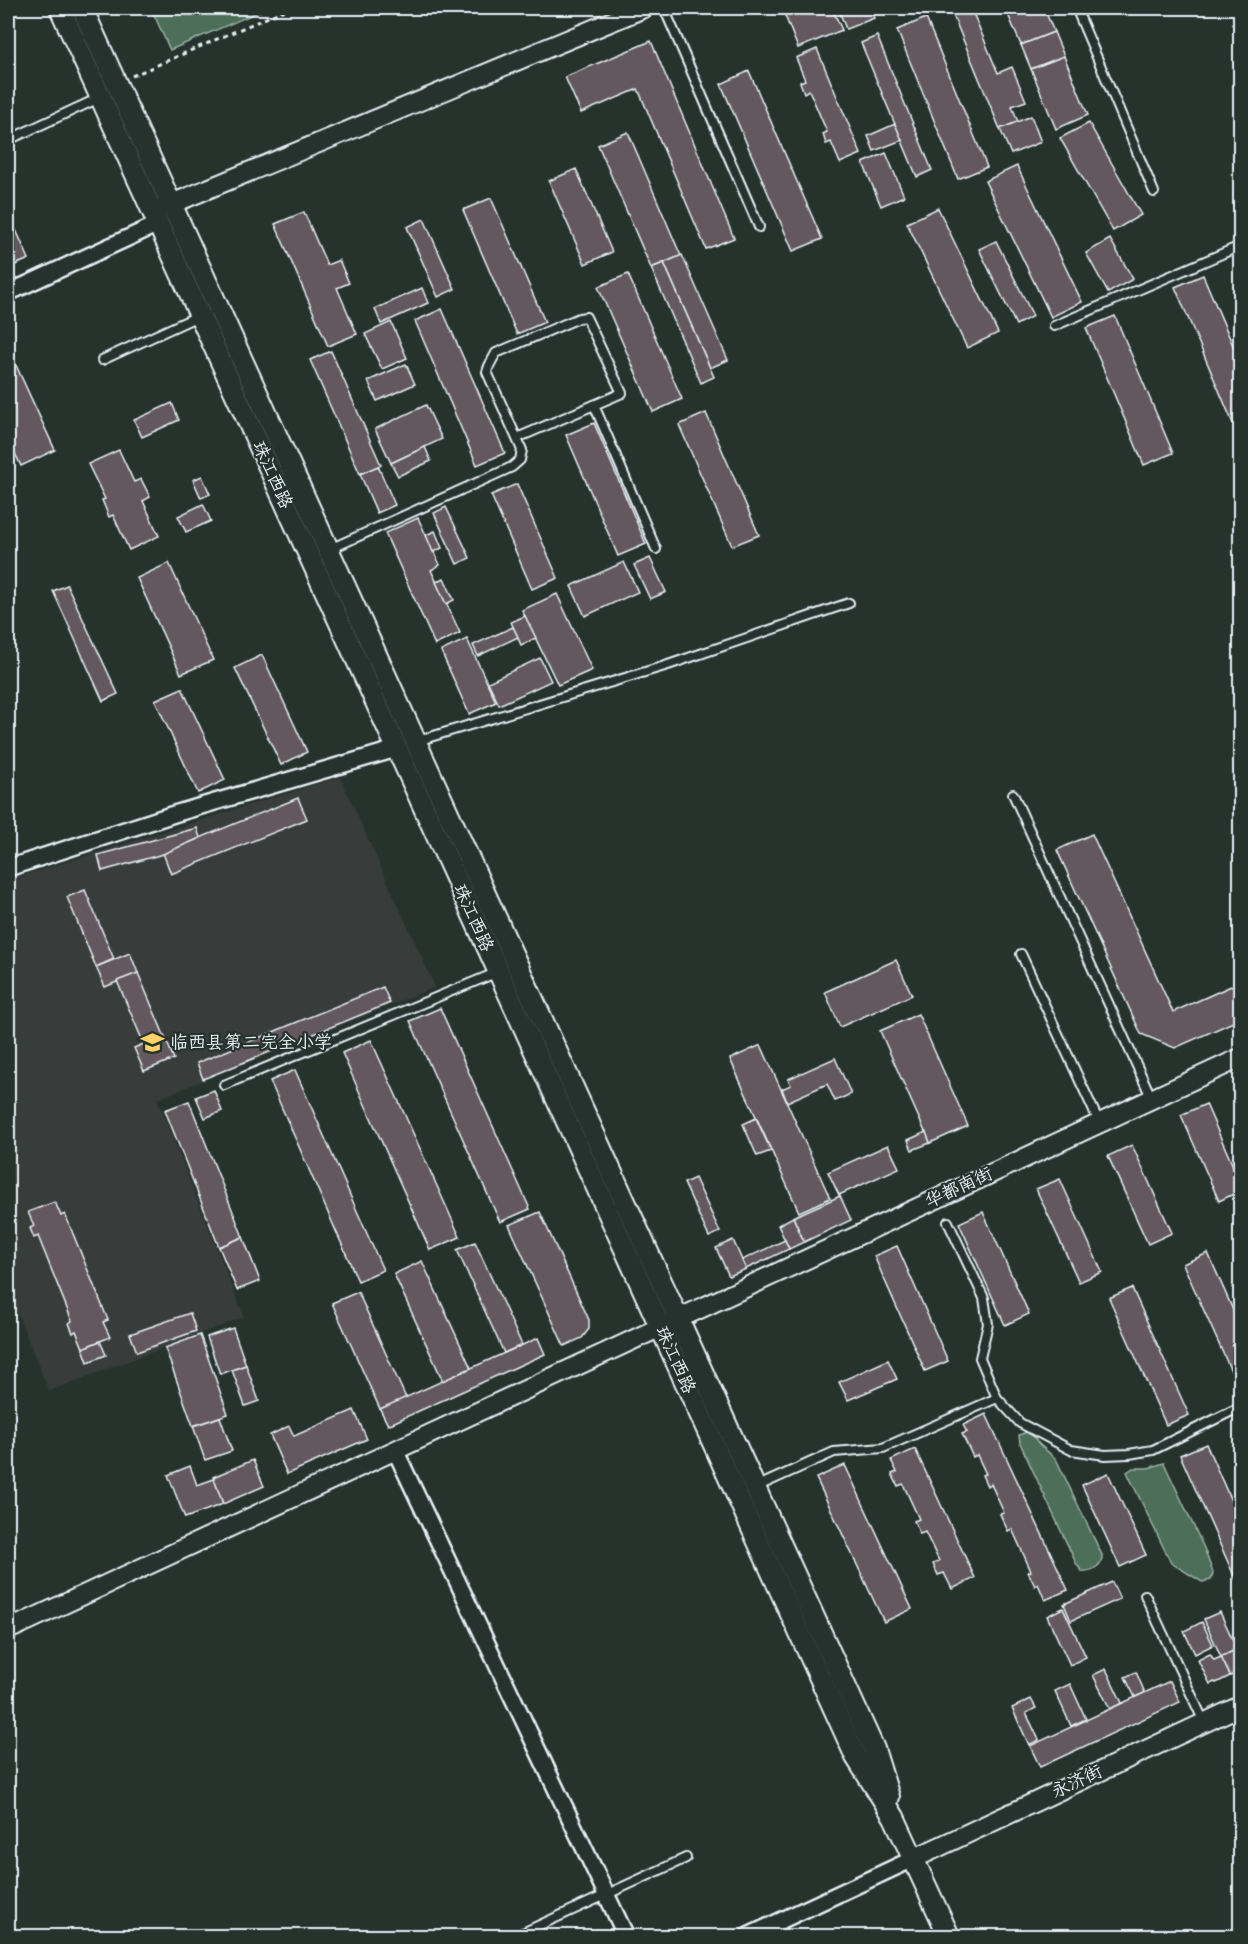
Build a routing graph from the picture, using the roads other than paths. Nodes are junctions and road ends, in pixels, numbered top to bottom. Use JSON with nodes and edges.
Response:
{"nodes":[{"id":1,"x":60,"y":8,"type":"edge"},
{"id":2,"x":82,"y":8,"type":"edge"},
{"id":3,"x":644,"y":8,"type":"edge"},
{"id":4,"x":664,"y":8,"type":"edge"},
{"id":5,"x":1076,"y":8,"type":"edge"},
{"id":6,"x":101,"y":97,"type":"junction"},
{"id":7,"x":8,"y":141,"type":"edge"},
{"id":8,"x":1154,"y":192,"type":"dead end"},
{"id":9,"x":171,"y":204,"type":"junction"},
{"id":10,"x":155,"y":218,"type":"junction"},
{"id":11,"x":759,"y":227,"type":"dead end"},
{"id":12,"x":1240,"y":246,"type":"edge"},
{"id":13,"x":8,"y":293,"type":"edge"},
{"id":14,"x":200,"y":316,"type":"junction"},
{"id":15,"x":1054,"y":326,"type":"dead end"},
{"id":16,"x":102,"y":360,"type":"dead end"},
{"id":17,"x":594,"y":405,"type":"junction"},
{"id":18,"x":517,"y":438,"type":"junction"},
{"id":19,"x":656,"y":549,"type":"dead end"},
{"id":20,"x":328,"y":550,"type":"junction"},
{"id":21,"x":849,"y":603,"type":"dead end"},
{"id":22,"x":416,"y":742,"type":"junction"},
{"id":23,"x":396,"y":749,"type":"junction"},
{"id":24,"x":1013,"y":794,"type":"dead end"},
{"id":25,"x":8,"y":868,"type":"edge"},
{"id":26,"x":1021,"y":954,"type":"dead end"},
{"id":27,"x":498,"y":972,"type":"junction"},
{"id":28,"x":1240,"y":1058,"type":"edge"},
{"id":29,"x":224,"y":1084,"type":"dead end"},
{"id":30,"x":1152,"y":1099,"type":"junction"},
{"id":31,"x":1100,"y":1123,"type":"junction"},
{"id":32,"x":948,"y":1222,"type":"dead end"},
{"id":33,"x":678,"y":1318,"type":"junction"},
{"id":34,"x":660,"y":1327,"type":"junction"},
{"id":35,"x":997,"y":1398,"type":"junction"},
{"id":36,"x":1240,"y":1407,"type":"edge"},
{"id":37,"x":395,"y":1450,"type":"junction"},
{"id":38,"x":755,"y":1487,"type":"junction"},
{"id":39,"x":1144,"y":1595,"type":"dead end"},
{"id":40,"x":8,"y":1630,"type":"edge"},
{"id":41,"x":1240,"y":1706,"type":"edge"},
{"id":42,"x":1204,"y":1723,"type":"junction"},
{"id":43,"x":895,"y":1820,"type":"junction"},
{"id":44,"x":686,"y":1858,"type":"dead end"},
{"id":45,"x":913,"y":1858,"type":"junction"},
{"id":46,"x":606,"y":1895,"type":"junction"},
{"id":47,"x":516,"y":1936,"type":"edge"},
{"id":48,"x":626,"y":1936,"type":"edge"},
{"id":49,"x":748,"y":1936,"type":"edge"},
{"id":50,"x":949,"y":1936,"type":"edge"}],
"edges":[{"from":1,"to":6,"type":"main road","name":"珠江西路"},
{"from":2,"to":9,"type":"main road","name":"珠江西路"},
{"from":3,"to":9,"type":"street"},
{"from":4,"to":11,"type":"lane"},
{"from":5,"to":8,"type":"lane"},
{"from":6,"to":7,"type":"lane"},
{"from":6,"to":10,"type":"main road","name":"珠江西路"},
{"from":9,"to":10,"type":"street"},
{"from":9,"to":20,"type":"main road","name":"珠江西路"},
{"from":10,"to":13,"type":"street"},
{"from":10,"to":14,"type":"main road","name":"珠江西路"},
{"from":12,"to":15,"type":"lane"},
{"from":14,"to":16,"type":"lane"},
{"from":14,"to":23,"type":"main road","name":"珠江西路"},
{"from":17,"to":18,"type":"lane"},
{"from":17,"to":18,"type":"lane"},
{"from":17,"to":19,"type":"lane"},
{"from":18,"to":20,"type":"lane"},
{"from":20,"to":22,"type":"main road","name":"珠江西路"},
{"from":21,"to":22,"type":"lane"},
{"from":22,"to":33,"type":"main road","name":"珠江西路"},
{"from":23,"to":25,"type":"street"},
{"from":23,"to":27,"type":"main road","name":"珠江西路"},
{"from":24,"to":30,"type":"lane"},
{"from":26,"to":31,"type":"lane"},
{"from":27,"to":29,"type":"lane"},
{"from":27,"to":34,"type":"main road","name":"珠江西路"},
{"from":28,"to":30,"type":"street","name":"华都南街"},
{"from":30,"to":31,"type":"street","name":"华都南街"},
{"from":31,"to":33,"type":"street","name":"华都南街"},
{"from":32,"to":35,"type":"lane"},
{"from":33,"to":34,"type":"street","name":"华都南街"},
{"from":33,"to":38,"type":"main road","name":"珠江西路"},
{"from":34,"to":37,"type":"street","name":"华都南街"},
{"from":34,"to":43,"type":"main road","name":"珠江西路"},
{"from":35,"to":36,"type":"lane"},
{"from":35,"to":38,"type":"lane"},
{"from":37,"to":40,"type":"street","name":"华都南街"},
{"from":37,"to":46,"type":"street"},
{"from":38,"to":43,"type":"main road","name":"珠江西路"},
{"from":39,"to":42,"type":"lane"},
{"from":41,"to":42,"type":"street","name":"永济街"},
{"from":42,"to":45,"type":"street","name":"永济街"},
{"from":43,"to":45,"type":"main road","name":"珠江西路"},
{"from":44,"to":46,"type":"lane"},
{"from":45,"to":49,"type":"street"},
{"from":45,"to":50,"type":"main road","name":"珠江西路"},
{"from":46,"to":47,"type":"lane"},
{"from":46,"to":48,"type":"street"}]}
